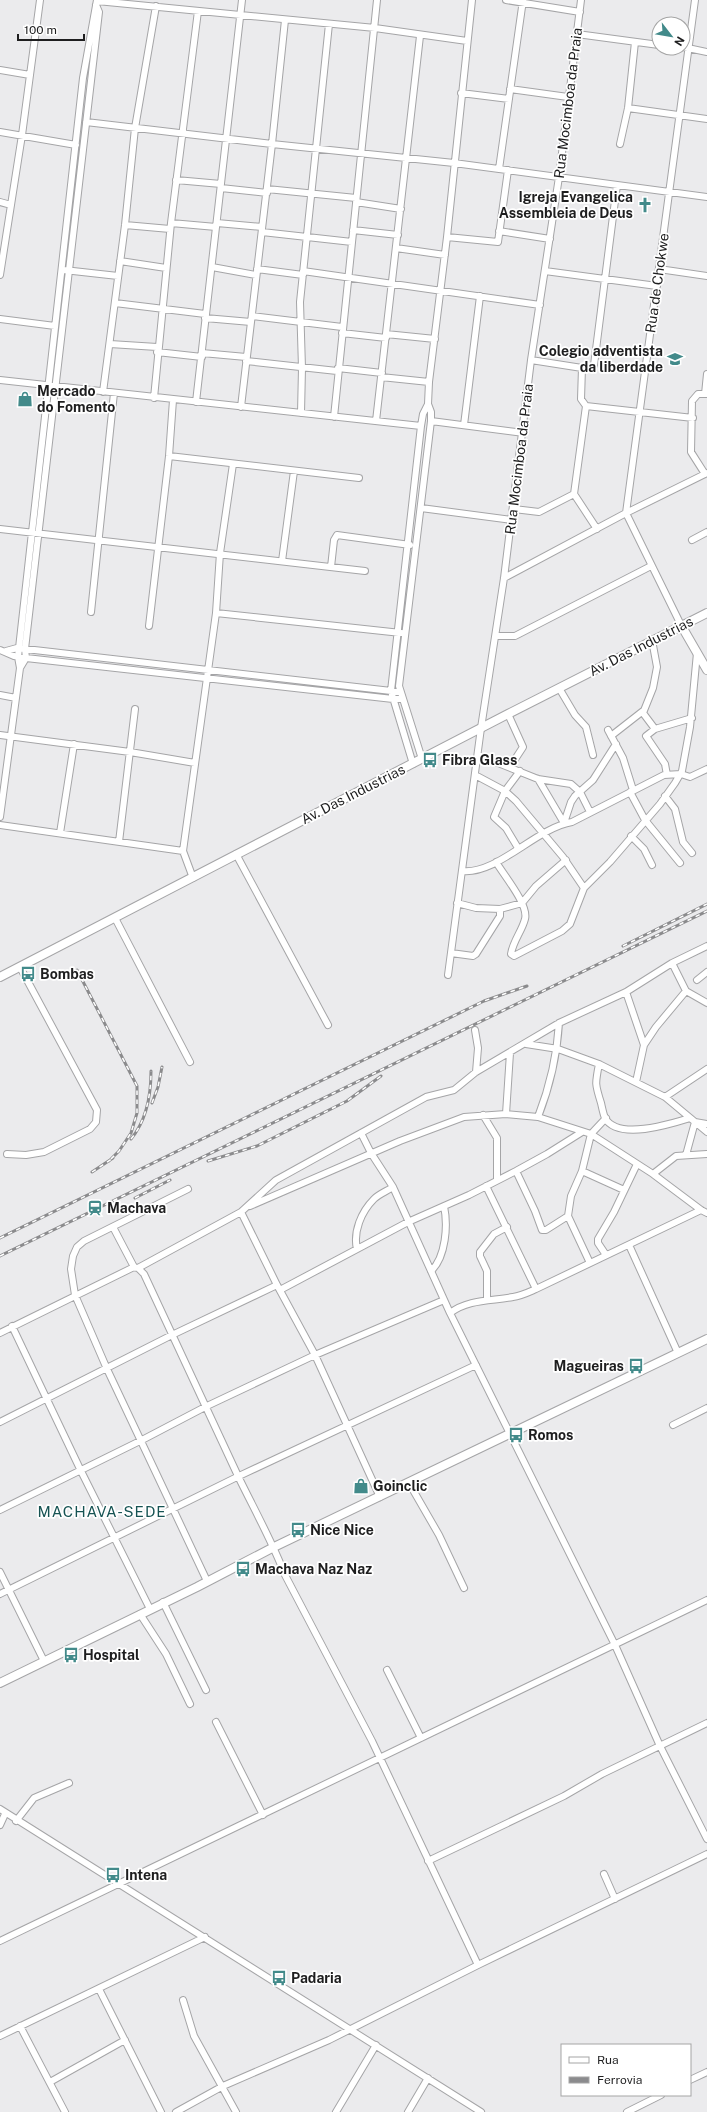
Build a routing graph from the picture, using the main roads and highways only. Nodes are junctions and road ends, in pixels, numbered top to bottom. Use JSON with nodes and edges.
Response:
{"nodes":[{"id":1,"x":707,"y":613,"type":"edge"},
{"id":2,"x":681,"y":625,"type":"junction"},
{"id":3,"x":707,"y":670,"type":"edge"},
{"id":4,"x":0,"y":977,"type":"edge"},
{"id":5,"x":707,"y":1339,"type":"edge"},
{"id":6,"x":0,"y":1682,"type":"edge"}],
"edges":[{"from":1,"to":2,"type":"main road","name":"Av. Das Industrias"},
{"from":2,"to":3,"type":"main road"},
{"from":2,"to":4,"type":"main road","name":"Av. Das Industrias"},
{"from":5,"to":6,"type":"main road"}]}
